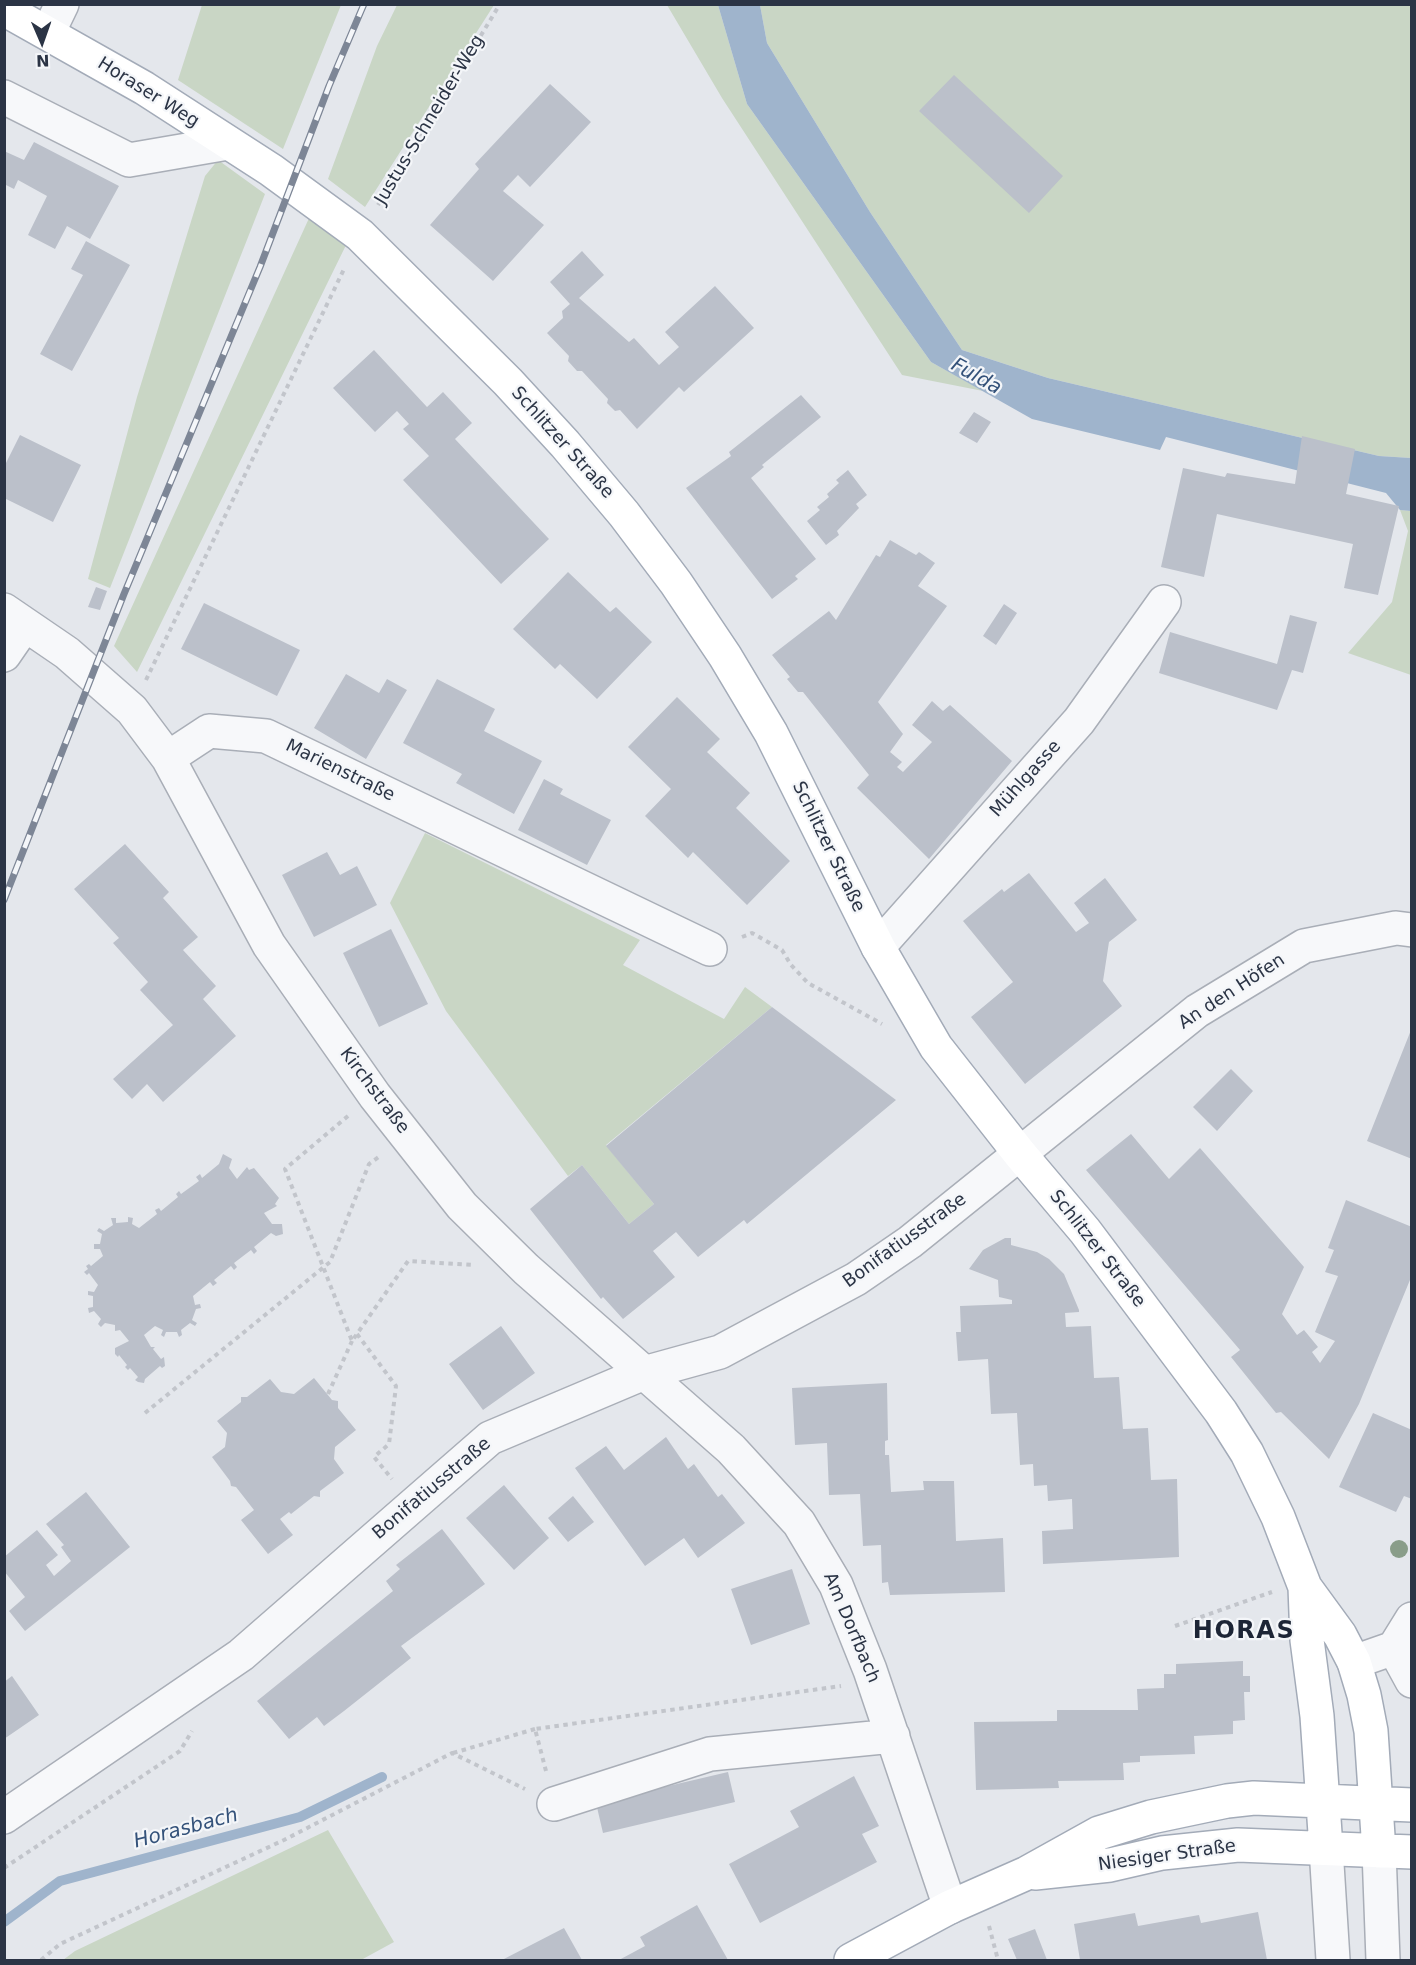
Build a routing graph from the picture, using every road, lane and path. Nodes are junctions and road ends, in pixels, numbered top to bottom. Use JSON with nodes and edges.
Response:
{"nodes":[{"id":1,"x":500,"y":4,"type":"edge"},
{"id":2,"x":4,"y":9,"type":"edge"},
{"id":3,"x":55,"y":19,"type":"edge"},
{"id":4,"x":4,"y":97,"type":"edge"},
{"id":5,"x":228,"y":143,"type":"junction"},
{"id":6,"x":271,"y":170,"type":"joint"},
{"id":7,"x":360,"y":235,"type":"junction"},
{"id":8,"x":1164,"y":602,"type":"dead end"},
{"id":9,"x":14,"y":618,"type":"edge"},
{"id":10,"x":4,"y":655,"type":"edge"},
{"id":11,"x":132,"y":710,"type":"junction"},
{"id":12,"x":168,"y":758,"type":"junction"},
{"id":13,"x":1412,"y":930,"type":"edge"},
{"id":14,"x":878,"y":947,"type":"junction"},
{"id":15,"x":710,"y":949,"type":"joint"},
{"id":16,"x":888,"y":1027,"type":"dead end"},
{"id":17,"x":346,"y":1118,"type":"dead end"},
{"id":18,"x":407,"y":1136,"type":"junction"},
{"id":19,"x":1020,"y":1154,"type":"junction"},
{"id":20,"x":323,"y":1268,"type":"junction"},
{"id":21,"x":526,"y":1269,"type":"junction"},
{"id":22,"x":357,"y":1334,"type":"junction"},
{"id":23,"x":352,"y":1341,"type":"junction"},
{"id":24,"x":644,"y":1373,"type":"junction"},
{"id":25,"x":328,"y":1394,"type":"dead end"},
{"id":26,"x":146,"y":1413,"type":"dead end"},
{"id":27,"x":413,"y":1505,"type":"junction"},
{"id":28,"x":1305,"y":1584,"type":"junction"},
{"id":29,"x":1412,"y":1619,"type":"edge"},
{"id":30,"x":1175,"y":1626,"type":"dead end"},
{"id":31,"x":1394,"y":1648,"type":"junction"},
{"id":32,"x":1354,"y":1662,"type":"junction"},
{"id":33,"x":874,"y":1681,"type":"junction"},
{"id":34,"x":1412,"y":1682,"type":"edge"},
{"id":35,"x":535,"y":1729,"type":"junction"},
{"id":36,"x":893,"y":1736,"type":"junction"},
{"id":37,"x":452,"y":1753,"type":"junction"},
{"id":38,"x":1323,"y":1801,"type":"junction"},
{"id":39,"x":1376,"y":1803,"type":"junction"},
{"id":40,"x":554,"y":1804,"type":"junction"},
{"id":41,"x":1412,"y":1804,"type":"edge"},
{"id":42,"x":4,"y":1817,"type":"edge"},
{"id":43,"x":1326,"y":1848,"type":"junction"},
{"id":44,"x":1379,"y":1851,"type":"junction"},
{"id":45,"x":1412,"y":1852,"type":"edge"},
{"id":46,"x":1027,"y":1873,"type":"junction"},
{"id":47,"x":950,"y":1907,"type":"junction"},
{"id":48,"x":41,"y":1960,"type":"edge"},
{"id":49,"x":851,"y":1960,"type":"edge"},
{"id":50,"x":1333,"y":1960,"type":"edge"},
{"id":51,"x":1383,"y":1960,"type":"edge"}],
"edges":[{"from":1,"to":7,"type":"path","name":"Justus-Schneider-Weg"},
{"from":2,"to":3,"type":"main road","name":"Horaser Weg"},
{"from":3,"to":5,"type":"main road","name":"Horaser Weg"},
{"from":4,"to":5,"type":"street","name":"Horaser Weg"},
{"from":5,"to":6,"type":"main road","name":"Horaser Weg"},
{"from":6,"to":7,"type":"main road","name":"Schlitzer Straße"},
{"from":7,"to":11,"type":"path","name":"Justus-Schneider-Weg"},
{"from":7,"to":14,"type":"main road","name":"Schlitzer Straße"},
{"from":8,"to":14,"type":"street","name":"Mühlgasse"},
{"from":9,"to":10,"type":"street"},
{"from":9,"to":11,"type":"street"},
{"from":11,"to":12,"type":"street"},
{"from":12,"to":15,"type":"street","name":"Marienstraße"},
{"from":12,"to":18,"type":"street","name":"Kirchstraße"},
{"from":13,"to":19,"type":"street","name":"An den Höfen"},
{"from":14,"to":19,"type":"main road","name":"Schlitzer Straße"},
{"from":15,"to":16,"type":"path"},
{"from":17,"to":20,"type":"path"},
{"from":18,"to":20,"type":"path"},
{"from":18,"to":21,"type":"street","name":"Kirchstraße"},
{"from":19,"to":24,"type":"street","name":"Bonifatiusstraße"},
{"from":19,"to":28,"type":"main road","name":"Schlitzer Straße"},
{"from":20,"to":23,"type":"path"},
{"from":20,"to":26,"type":"path"},
{"from":21,"to":22,"type":"path"},
{"from":21,"to":24,"type":"street","name":"Kirchstraße"},
{"from":22,"to":23,"type":"path"},
{"from":22,"to":27,"type":"path"},
{"from":23,"to":25,"type":"path"},
{"from":24,"to":27,"type":"street","name":"Bonifatiusstraße"},
{"from":24,"to":33,"type":"street","name":"Am Dorfbach"},
{"from":27,"to":42,"type":"street","name":"Bonifatiusstraße"},
{"from":28,"to":30,"type":"path"},
{"from":28,"to":32,"type":"main road","name":"Schlitzer Straße"},
{"from":28,"to":38,"type":"main road","name":"Schlitzer Straße"},
{"from":29,"to":31,"type":"street"},
{"from":31,"to":32,"type":"street"},
{"from":31,"to":34,"type":"street"},
{"from":32,"to":39,"type":"main road","name":"Schlitzer Straße"},
{"from":33,"to":35,"type":"path"},
{"from":33,"to":36,"type":"street","name":"Am Dorfbach"},
{"from":35,"to":37,"type":"path"},
{"from":35,"to":40,"type":"path"},
{"from":36,"to":40,"type":"street"},
{"from":36,"to":47,"type":"street","name":"Am Dorfbach"},
{"from":37,"to":40,"type":"path"},
{"from":37,"to":48,"type":"path"},
{"from":38,"to":39,"type":"main road"},
{"from":38,"to":43,"type":"main road","name":"Schlitzer Straße"},
{"from":38,"to":46,"type":"main road","name":"Niesiger Straße"},
{"from":39,"to":41,"type":"main road"},
{"from":39,"to":44,"type":"main road","name":"Schlitzer Straße"},
{"from":43,"to":44,"type":"main road","name":"Niesiger Straße"},
{"from":43,"to":46,"type":"main road","name":"Niesiger Straße"},
{"from":43,"to":50,"type":"street"},
{"from":44,"to":45,"type":"main road"},
{"from":44,"to":51,"type":"street"},
{"from":46,"to":47,"type":"main road","name":"Niesiger Straße"},
{"from":47,"to":49,"type":"main road","name":"Niesiger Straße"}]}
